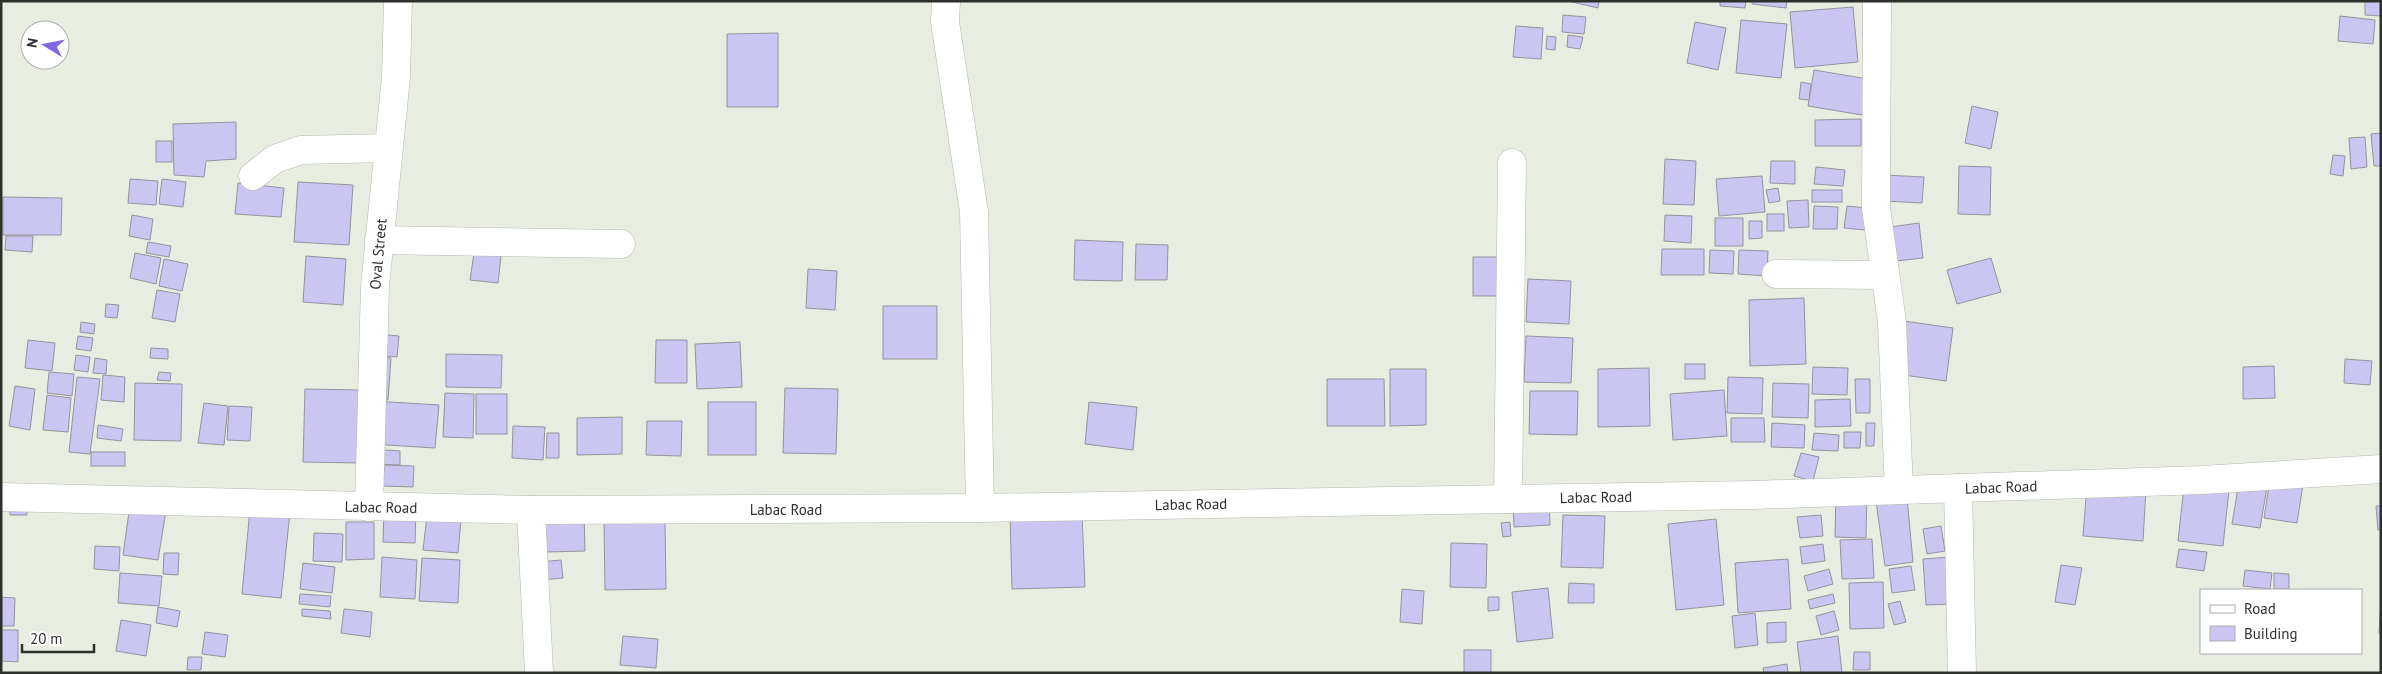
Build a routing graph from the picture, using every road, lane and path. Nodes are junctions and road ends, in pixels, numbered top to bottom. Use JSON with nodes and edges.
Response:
{"nodes":[{"id":1,"x":398,"y":1,"type":"edge"},
{"id":2,"x":946,"y":1,"type":"edge"},
{"id":3,"x":1877,"y":1,"type":"edge"},
{"id":4,"x":388,"y":148,"type":"junction"},
{"id":5,"x":1512,"y":163,"type":"dead end"},
{"id":6,"x":253,"y":176,"type":"dead end"},
{"id":7,"x":379,"y":240,"type":"junction"},
{"id":8,"x":621,"y":244,"type":"dead end"},
{"id":9,"x":1776,"y":274,"type":"dead end"},
{"id":10,"x":1885,"y":275,"type":"junction"},
{"id":11,"x":2381,"y":469,"type":"edge"},
{"id":12,"x":1958,"y":488,"type":"junction"},
{"id":13,"x":1899,"y":490,"type":"junction"},
{"id":14,"x":1,"y":497,"type":"edge"},
{"id":15,"x":1508,"y":499,"type":"junction"},
{"id":16,"x":369,"y":507,"type":"junction"},
{"id":17,"x":980,"y":508,"type":"junction"},
{"id":18,"x":531,"y":510,"type":"junction"},
{"id":19,"x":539,"y":673,"type":"edge"},
{"id":20,"x":1962,"y":673,"type":"edge"}],
"edges":[{"from":1,"to":4,"type":"street","name":"Oval Street"},
{"from":2,"to":17,"type":"street"},
{"from":3,"to":10,"type":"street"},
{"from":4,"to":6,"type":"street"},
{"from":4,"to":7,"type":"street","name":"Oval Street"},
{"from":5,"to":15,"type":"street"},
{"from":7,"to":8,"type":"street"},
{"from":7,"to":16,"type":"street","name":"Oval Street"},
{"from":9,"to":10,"type":"street"},
{"from":10,"to":13,"type":"street"},
{"from":11,"to":12,"type":"street","name":"Labac Road"},
{"from":12,"to":13,"type":"street","name":"Labac Road"},
{"from":12,"to":20,"type":"street"},
{"from":13,"to":15,"type":"street","name":"Labac Road"},
{"from":14,"to":16,"type":"street","name":"Labac Road"},
{"from":15,"to":17,"type":"street","name":"Labac Road"},
{"from":16,"to":18,"type":"street","name":"Labac Road"},
{"from":17,"to":18,"type":"street","name":"Labac Road"},
{"from":18,"to":19,"type":"street"}]}
